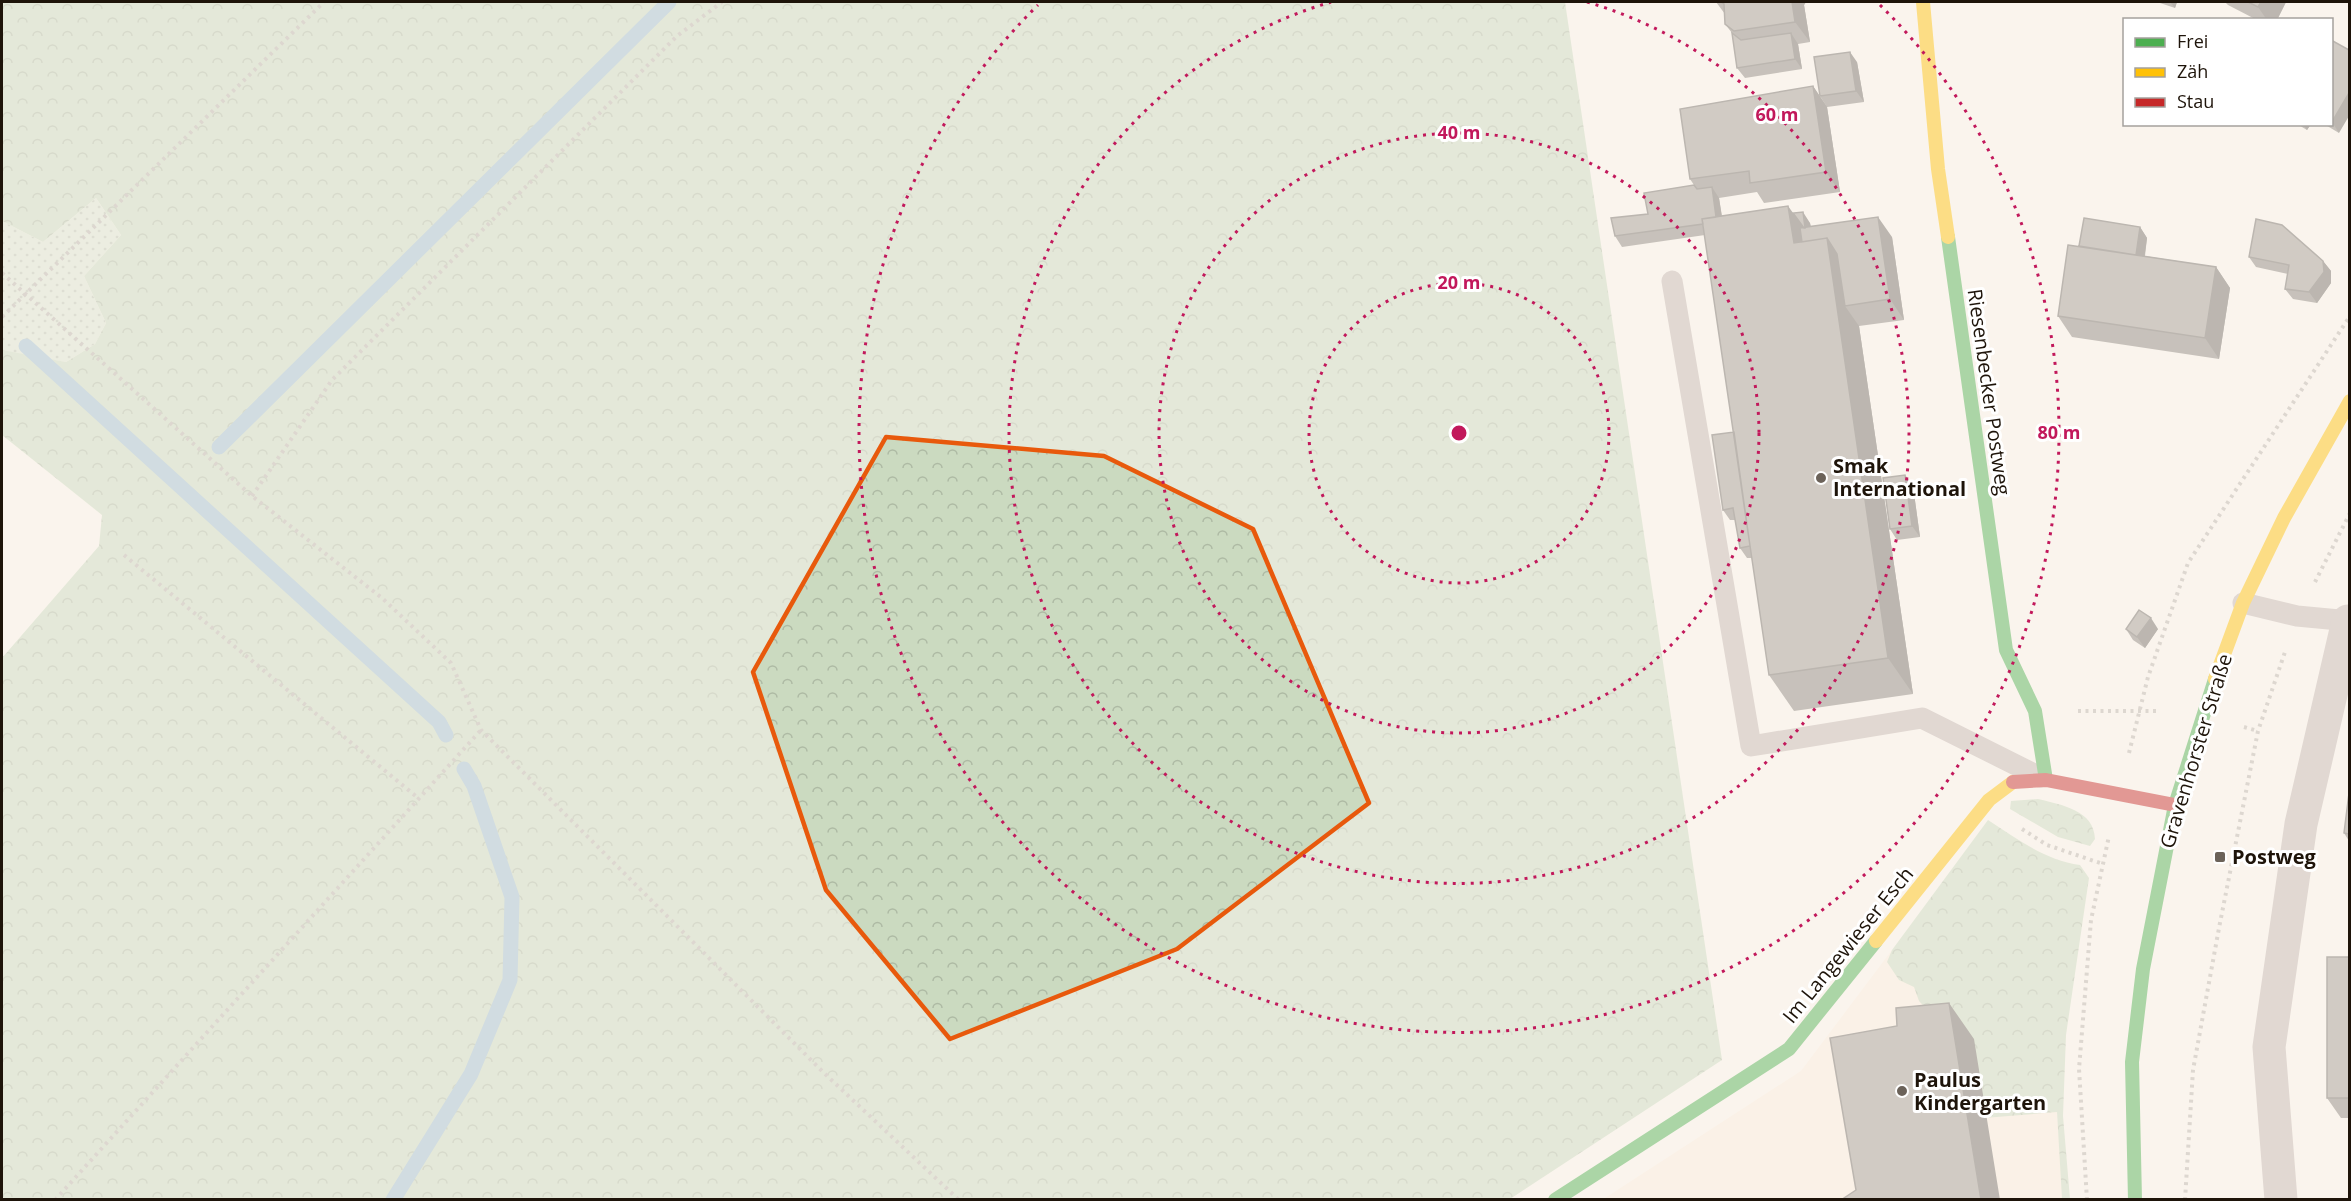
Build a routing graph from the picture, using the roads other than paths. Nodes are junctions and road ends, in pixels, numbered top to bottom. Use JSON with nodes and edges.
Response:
{"nodes":[{"id":1,"x":1923,"y":2,"type":"edge"},
{"id":2,"x":1672,"y":281,"type":"dead end"},
{"id":3,"x":2349,"y":401,"type":"edge"},
{"id":4,"x":2243,"y":603,"type":"junction"},
{"id":5,"x":2349,"y":621,"type":"edge"},
{"id":6,"x":2046,"y":780,"type":"junction"},
{"id":7,"x":2175,"y":805,"type":"junction"},
{"id":8,"x":1555,"y":1200,"type":"edge"},
{"id":9,"x":2135,"y":1200,"type":"edge"},
{"id":10,"x":2281,"y":1200,"type":"edge"}],
"edges":[{"from":1,"to":6,"type":"street","name":"Riesenbecker Postweg"},
{"from":2,"to":6,"type":"lane"},
{"from":3,"to":4,"type":"street","name":"Gravenhorster Straße"},
{"from":4,"to":5,"type":"lane"},
{"from":4,"to":7,"type":"street","name":"Gravenhorster Straße"},
{"from":5,"to":10,"type":"street"},
{"from":6,"to":7,"type":"street","name":"Im Langewieser Esch"},
{"from":6,"to":8,"type":"street","name":"Im Langewieser Esch"},
{"from":7,"to":9,"type":"street","name":"Gravenhorster Straße"}]}
